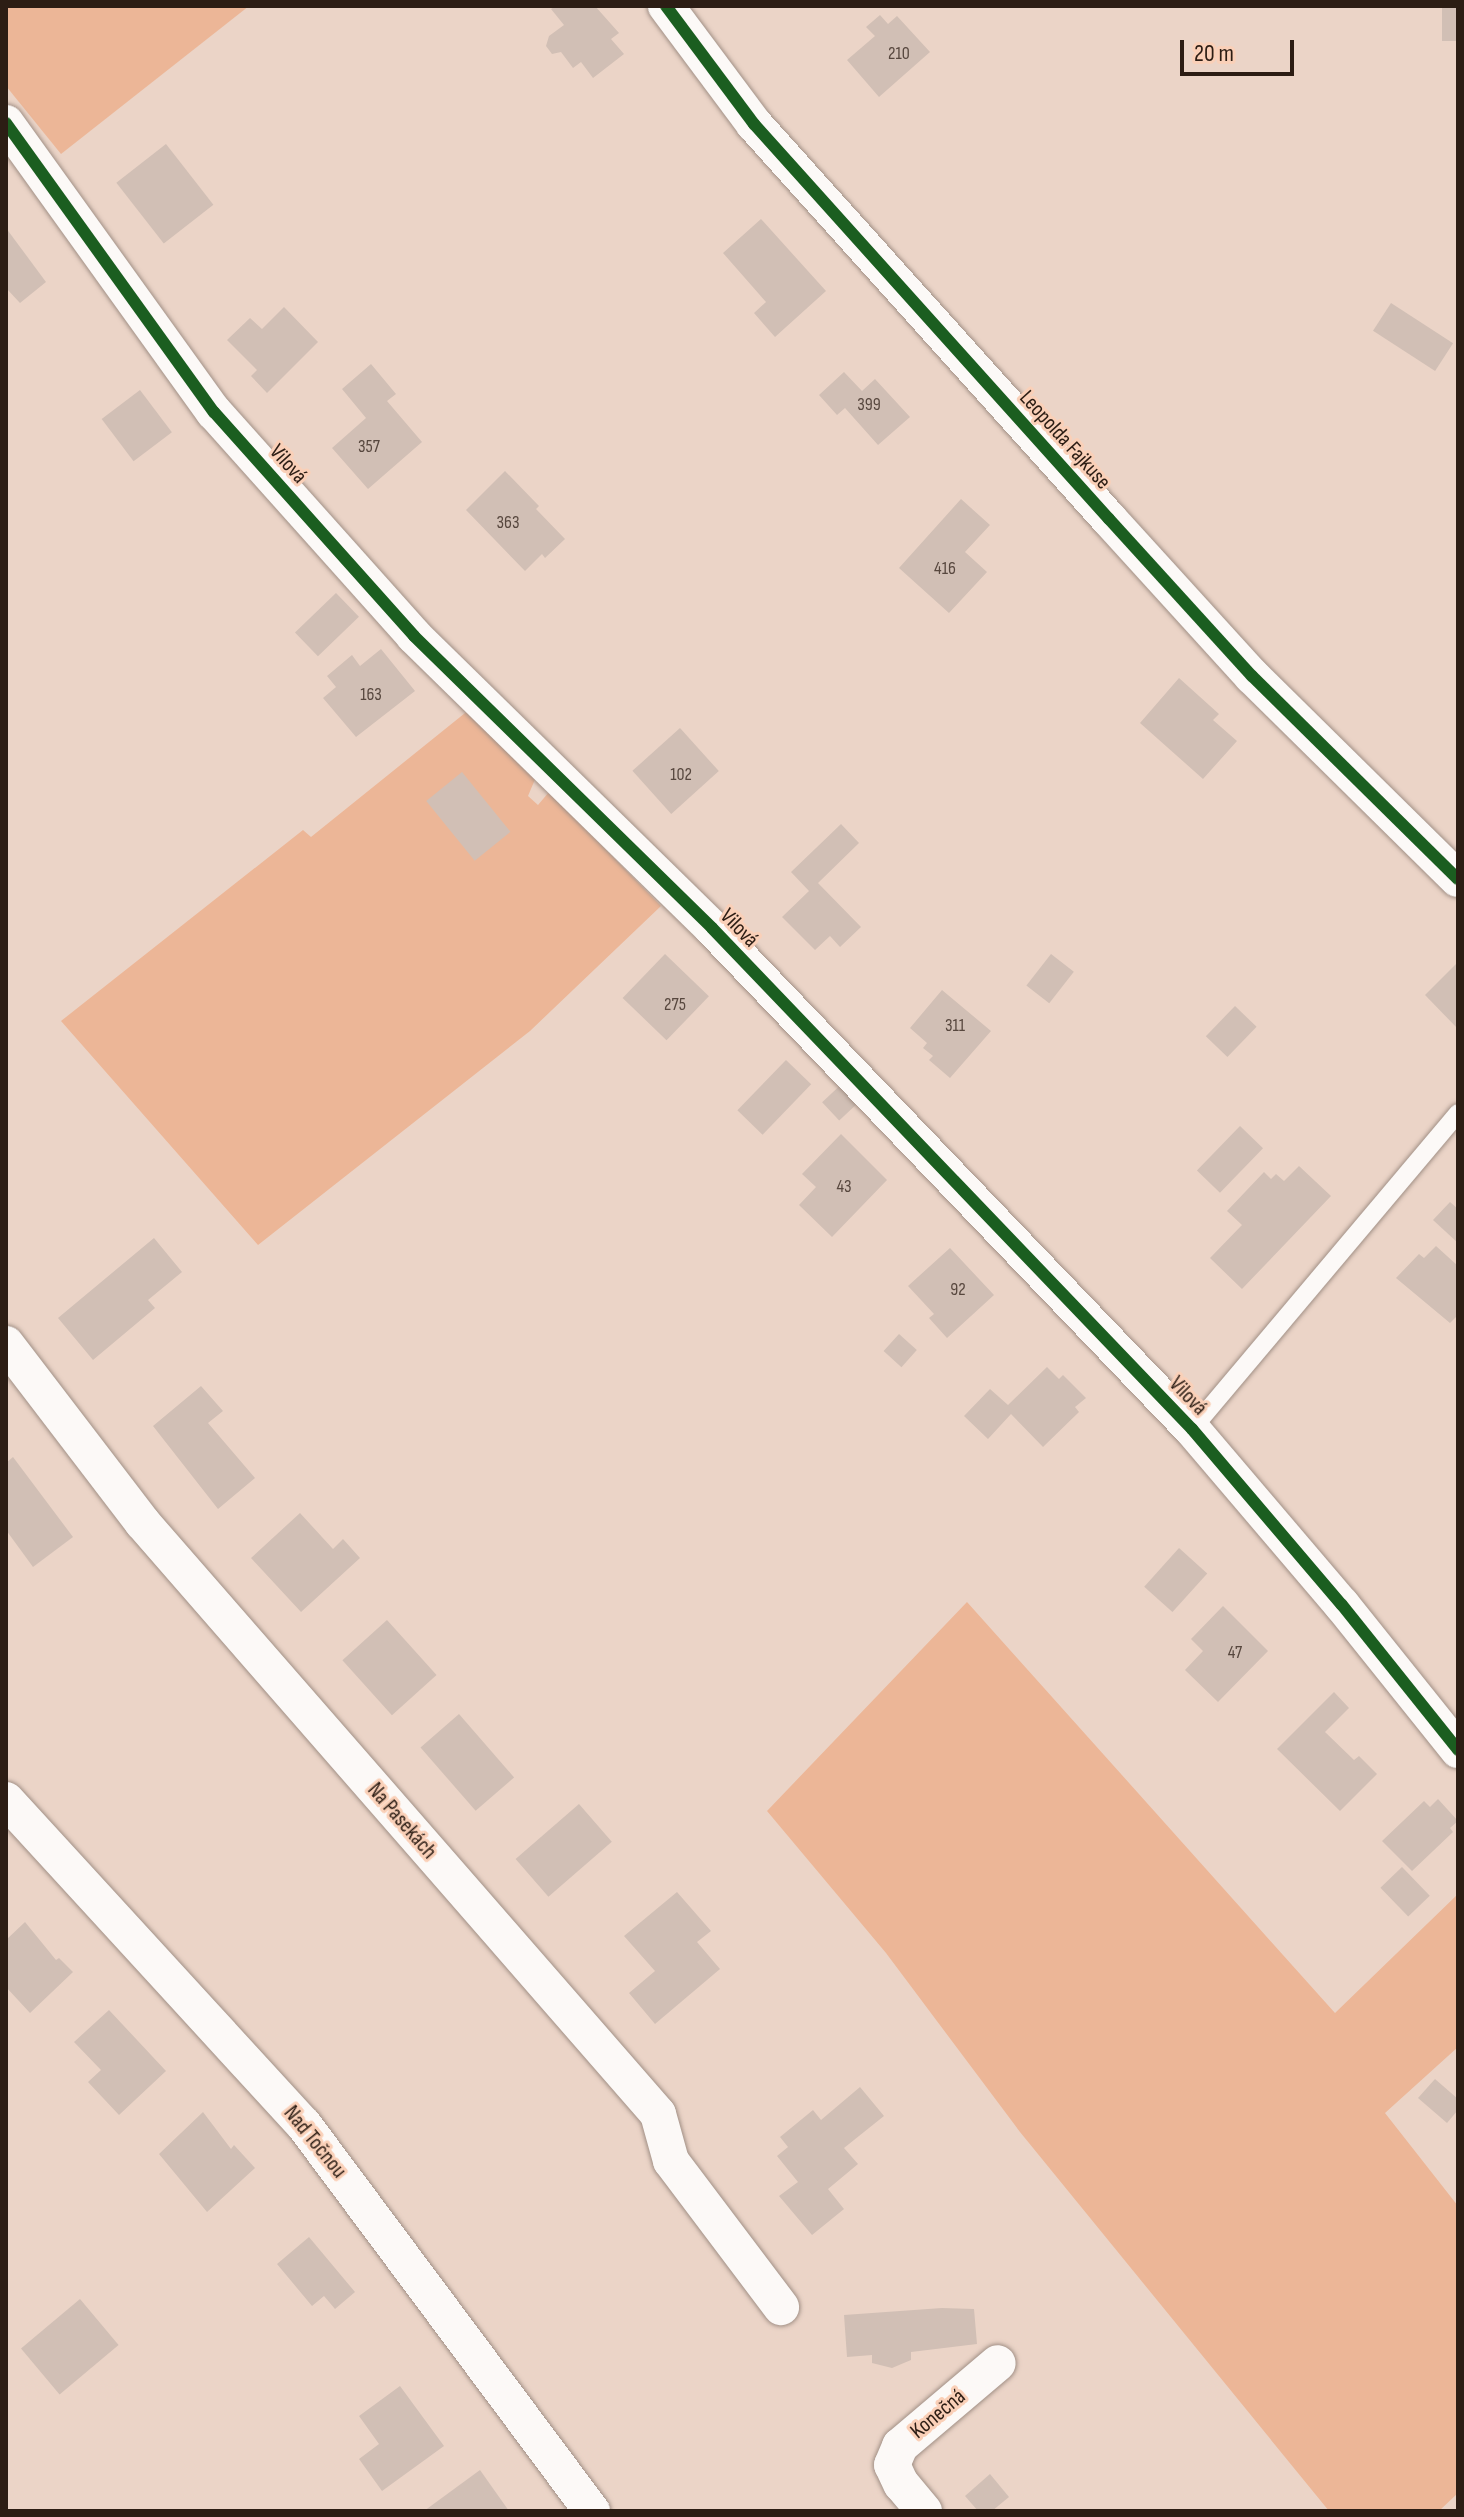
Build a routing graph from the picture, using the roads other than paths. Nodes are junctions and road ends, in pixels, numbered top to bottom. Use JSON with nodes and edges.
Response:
{"nodes":[{"id":1,"x":666,"y":6,"type":"edge"},
{"id":2,"x":6,"y":123,"type":"edge"},
{"id":3,"x":1458,"y":879,"type":"edge"},
{"id":4,"x":1458,"y":1113,"type":"edge"},
{"id":5,"x":6,"y":1344,"type":"edge"},
{"id":6,"x":1192,"y":1429,"type":"junction"},
{"id":7,"x":1458,"y":1750,"type":"edge"},
{"id":8,"x":6,"y":1800,"type":"edge"},
{"id":9,"x":781,"y":2307,"type":"dead end"},
{"id":10,"x":998,"y":2363,"type":"dead end"},
{"id":11,"x":592,"y":2511,"type":"edge"},
{"id":12,"x":924,"y":2511,"type":"edge"}],
"edges":[{"from":1,"to":3,"type":"street","name":"Leopolda Fajkuse"},
{"from":2,"to":6,"type":"street","name":"Vilová"},
{"from":4,"to":6,"type":"lane"},
{"from":5,"to":9,"type":"street","name":"Na Pasekách"},
{"from":6,"to":7,"type":"street","name":"Vilová"},
{"from":8,"to":11,"type":"street","name":"Nad Točnou"},
{"from":10,"to":12,"type":"street","name":"Konečná"}]}
